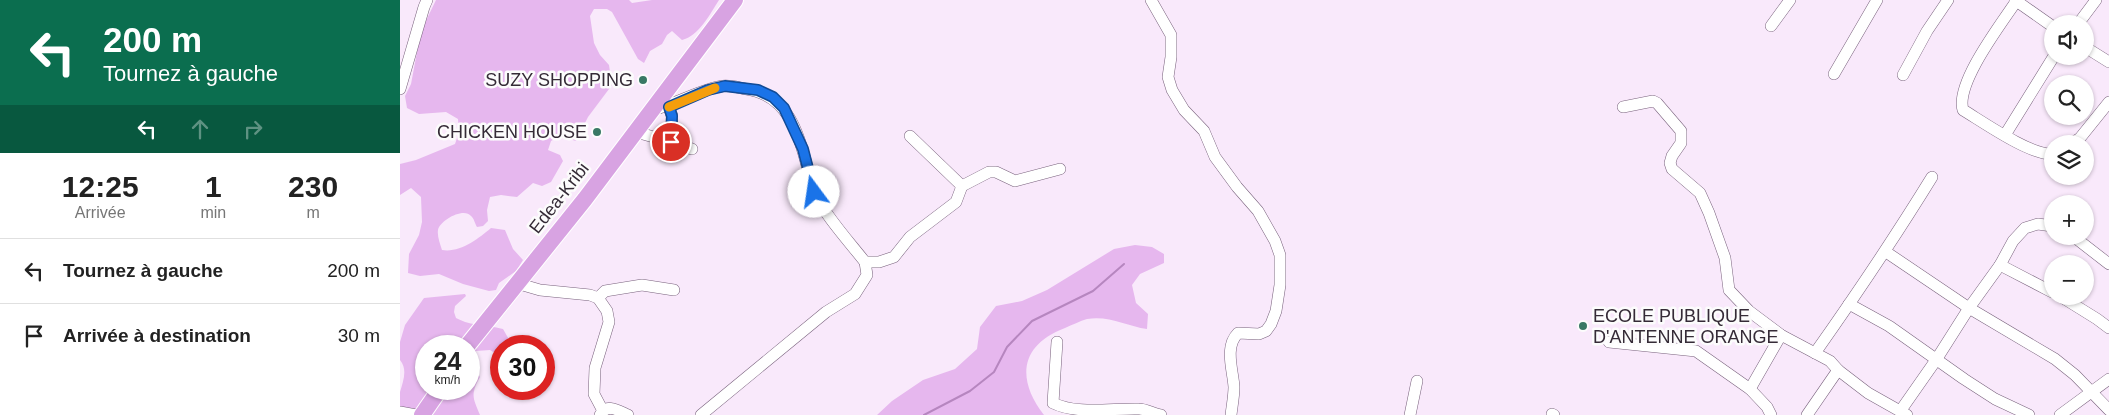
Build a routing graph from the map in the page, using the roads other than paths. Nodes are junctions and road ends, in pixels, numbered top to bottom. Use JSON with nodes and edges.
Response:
{"nodes":[{"id":1,"x":427,"y":0,"type":"edge"},
{"id":2,"x":735,"y":0,"type":"edge"},
{"id":3,"x":1150,"y":0,"type":"edge"},
{"id":4,"x":1790,"y":0,"type":"edge"},
{"id":5,"x":1877,"y":0,"type":"edge"},
{"id":6,"x":1948,"y":0,"type":"edge"},
{"id":7,"x":2016,"y":0,"type":"edge"},
{"id":8,"x":2096,"y":0,"type":"edge"},
{"id":9,"x":2085,"y":15,"type":"edge"},
{"id":10,"x":2044,"y":20,"type":"edge"},
{"id":11,"x":1771,"y":26,"type":"dead end"},
{"id":12,"x":2094,"y":53,"type":"edge"},
{"id":13,"x":2109,"y":62,"type":"edge"},
{"id":14,"x":2048,"y":65,"type":"edge"},
{"id":15,"x":1834,"y":74,"type":"dead end"},
{"id":16,"x":1903,"y":75,"type":"dead end"},
{"id":17,"x":400,"y":89,"type":"edge"},
{"id":18,"x":2109,"y":102,"type":"edge"},
{"id":19,"x":669,"y":107,"type":"junction"},
{"id":20,"x":1623,"y":107,"type":"dead end"},
{"id":21,"x":652,"y":110,"type":"junction"},
{"id":22,"x":636,"y":132,"type":"junction"},
{"id":23,"x":2005,"y":135,"type":"junction"},
{"id":24,"x":2082,"y":135,"type":"edge"},
{"id":25,"x":910,"y":136,"type":"dead end"},
{"id":26,"x":671,"y":142,"type":"junction"},
{"id":27,"x":692,"y":149,"type":"dead end"},
{"id":28,"x":2044,"y":153,"type":"edge"},
{"id":29,"x":1060,"y":169,"type":"dead end"},
{"id":30,"x":1932,"y":177,"type":"dead end"},
{"id":31,"x":962,"y":186,"type":"junction"},
{"id":32,"x":2044,"y":225,"type":"edge"},
{"id":33,"x":2085,"y":245,"type":"edge"},
{"id":34,"x":1886,"y":252,"type":"junction"},
{"id":35,"x":865,"y":262,"type":"junction"},
{"id":36,"x":879,"y":262,"type":"junction"},
{"id":37,"x":2109,"y":264,"type":"edge"},
{"id":38,"x":2000,"y":265,"type":"junction"},
{"id":39,"x":866,"y":275,"type":"junction"},
{"id":40,"x":516,"y":283,"type":"junction"},
{"id":41,"x":2044,"y":288,"type":"edge"},
{"id":42,"x":674,"y":290,"type":"dead end"},
{"id":43,"x":598,"y":298,"type":"junction"},
{"id":44,"x":1849,"y":304,"type":"junction"},
{"id":45,"x":2074,"y":305,"type":"edge"},
{"id":46,"x":1969,"y":308,"type":"junction"},
{"id":47,"x":2109,"y":328,"type":"edge"},
{"id":48,"x":476,"y":335,"type":"edge"},
{"id":49,"x":1781,"y":335,"type":"junction"},
{"id":50,"x":1057,"y":342,"type":"dead end"},
{"id":51,"x":1609,"y":342,"type":"dead end"},
{"id":52,"x":1816,"y":353,"type":"junction"},
{"id":53,"x":1936,"y":360,"type":"junction"},
{"id":54,"x":1838,"y":370,"type":"junction"},
{"id":55,"x":2109,"y":380,"type":"edge"},
{"id":56,"x":1417,"y":381,"type":"dead end"},
{"id":57,"x":1750,"y":389,"type":"junction"},
{"id":58,"x":2092,"y":391,"type":"junction"},
{"id":59,"x":432,"y":400,"type":"edge"},
{"id":60,"x":2109,"y":410,"type":"edge"},
{"id":61,"x":400,"y":412,"type":"edge"},
{"id":62,"x":1904,"y":412,"type":"edge"},
{"id":63,"x":601,"y":413,"type":"edge"},
{"id":64,"x":416,"y":415,"type":"edge"},
{"id":65,"x":422,"y":415,"type":"edge"},
{"id":66,"x":628,"y":415,"type":"edge"},
{"id":67,"x":701,"y":415,"type":"edge"},
{"id":68,"x":1161,"y":415,"type":"edge"},
{"id":69,"x":1231,"y":415,"type":"edge"},
{"id":70,"x":1410,"y":415,"type":"edge"},
{"id":71,"x":1771,"y":415,"type":"edge"},
{"id":72,"x":1807,"y":415,"type":"edge"},
{"id":73,"x":2029,"y":415,"type":"edge"},
{"id":74,"x":2060,"y":415,"type":"edge"}],
"edges":[{"from":1,"to":17,"type":"street"},
{"from":2,"to":21,"type":"highway","name":"Edea-Kribi"},
{"from":3,"to":69,"type":"street"},
{"from":4,"to":11,"type":"street"},
{"from":5,"to":15,"type":"street"},
{"from":6,"to":16,"type":"street"},
{"from":7,"to":10,"type":"street"},
{"from":7,"to":23,"type":"street"},
{"from":8,"to":9,"type":"street"},
{"from":12,"to":13,"type":"street"},
{"from":14,"to":23,"type":"street"},
{"from":18,"to":24,"type":"street"},
{"from":19,"to":21,"type":"street"},
{"from":19,"to":26,"type":"street"},
{"from":19,"to":35,"type":"street"},
{"from":20,"to":49,"type":"street"},
{"from":21,"to":22,"type":"highway","name":"Edea-Kribi"},
{"from":22,"to":26,"type":"street"},
{"from":22,"to":40,"type":"highway","name":"Edea-Kribi"},
{"from":23,"to":28,"type":"street"},
{"from":25,"to":31,"type":"street"},
{"from":26,"to":27,"type":"street"},
{"from":29,"to":31,"type":"street"},
{"from":30,"to":34,"type":"street"},
{"from":31,"to":36,"type":"street"},
{"from":32,"to":38,"type":"street"},
{"from":33,"to":37,"type":"street"},
{"from":34,"to":44,"type":"street"},
{"from":34,"to":46,"type":"street"},
{"from":35,"to":36,"type":"street"},
{"from":35,"to":39,"type":"street"},
{"from":36,"to":39,"type":"street"},
{"from":38,"to":41,"type":"street"},
{"from":38,"to":46,"type":"street"},
{"from":39,"to":67,"type":"street"},
{"from":40,"to":43,"type":"street"},
{"from":40,"to":48,"type":"highway","name":"Edea-Kribi"},
{"from":42,"to":43,"type":"street"},
{"from":43,"to":63,"type":"street"},
{"from":44,"to":52,"type":"street"},
{"from":44,"to":53,"type":"street"},
{"from":45,"to":47,"type":"street"},
{"from":46,"to":53,"type":"street"},
{"from":46,"to":58,"type":"street"},
{"from":49,"to":52,"type":"street"},
{"from":49,"to":57,"type":"street"},
{"from":50,"to":68,"type":"street"},
{"from":51,"to":57,"type":"street"},
{"from":52,"to":54,"type":"street"},
{"from":53,"to":62,"type":"street"},
{"from":53,"to":73,"type":"street"},
{"from":54,"to":62,"type":"street"},
{"from":54,"to":72,"type":"street"},
{"from":55,"to":58,"type":"street"},
{"from":56,"to":70,"type":"street"},
{"from":57,"to":71,"type":"street"},
{"from":58,"to":60,"type":"street"},
{"from":58,"to":74,"type":"street"},
{"from":59,"to":65,"type":"highway"},
{"from":61,"to":64,"type":"street"},
{"from":63,"to":66,"type":"street"}]}
